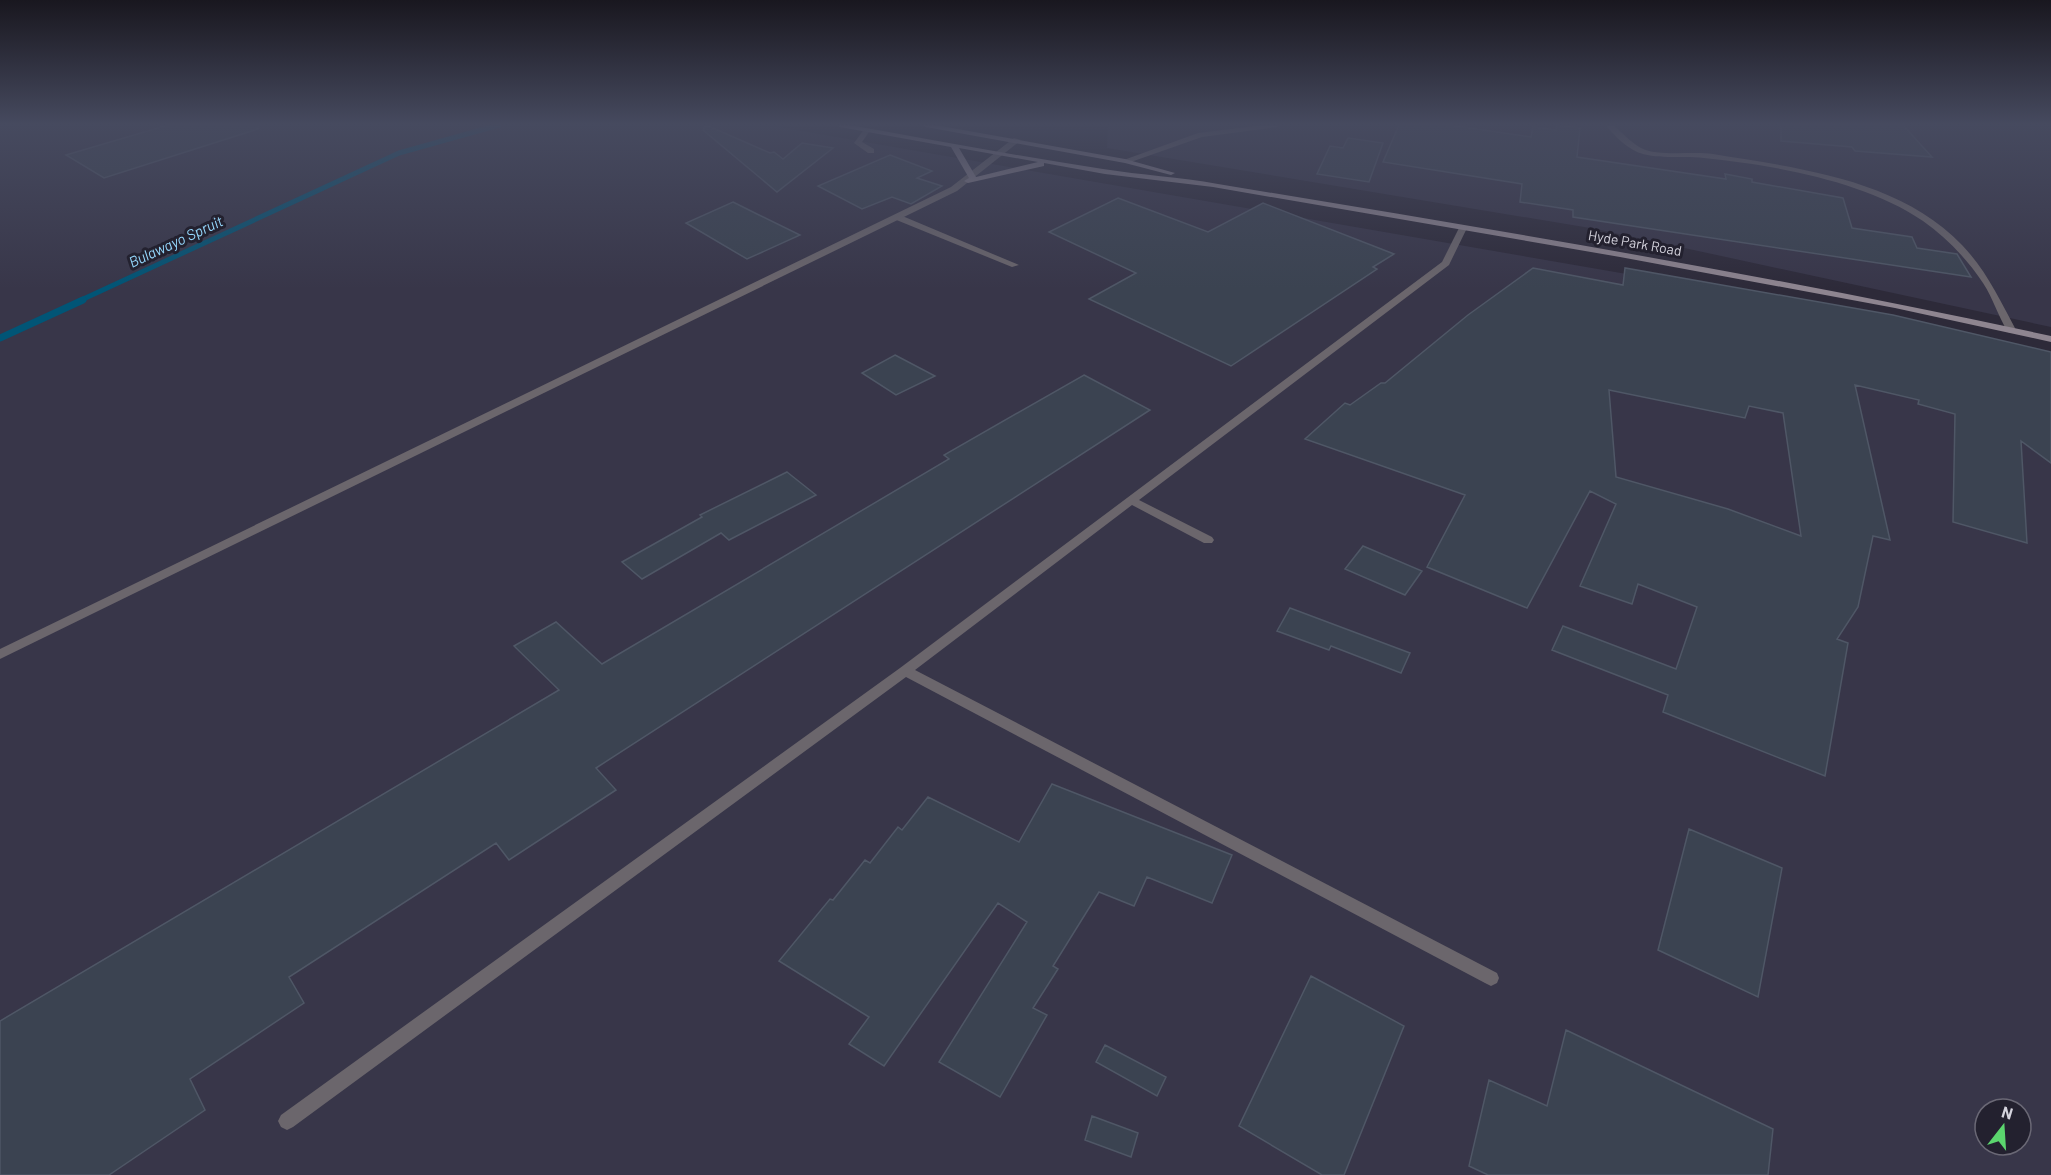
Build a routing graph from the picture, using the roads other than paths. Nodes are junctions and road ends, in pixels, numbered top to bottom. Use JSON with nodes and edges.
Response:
{"nodes":[{"id":1,"x":968,"y":180,"type":"edge"},
{"id":2,"x":1170,"y":180,"type":"edge"},
{"id":3,"x":1194,"y":180,"type":"edge"},
{"id":4,"x":1837,"y":180,"type":"edge"},
{"id":5,"x":1213,"y":185,"type":"junction"},
{"id":6,"x":897,"y":217,"type":"junction"},
{"id":7,"x":1463,"y":228,"type":"junction"},
{"id":8,"x":1015,"y":265,"type":"dead end"},
{"id":9,"x":2011,"y":330,"type":"junction"},
{"id":10,"x":2051,"y":339,"type":"edge"},
{"id":11,"x":1131,"y":500,"type":"junction"},
{"id":12,"x":1209,"y":540,"type":"dead end"},
{"id":13,"x":0,"y":654,"type":"edge"},
{"id":14,"x":905,"y":671,"type":"junction"},
{"id":15,"x":1491,"y":978,"type":"dead end"},
{"id":16,"x":286,"y":1121,"type":"dead end"}],
"edges":[{"from":1,"to":6,"type":"street"},
{"from":2,"to":5,"type":"street","name":"Hyde Park Road"},
{"from":3,"to":5,"type":"street","name":"Hyde Park Road"},
{"from":4,"to":9,"type":"street"},
{"from":5,"to":7,"type":"street","name":"Hyde Park Road"},
{"from":6,"to":8,"type":"street"},
{"from":6,"to":13,"type":"street"},
{"from":7,"to":9,"type":"street","name":"Hyde Park Road"},
{"from":7,"to":11,"type":"street"},
{"from":9,"to":10,"type":"street","name":"Hyde Park Road"},
{"from":11,"to":12,"type":"street"},
{"from":11,"to":14,"type":"street"},
{"from":14,"to":15,"type":"street"},
{"from":14,"to":16,"type":"street"}]}
